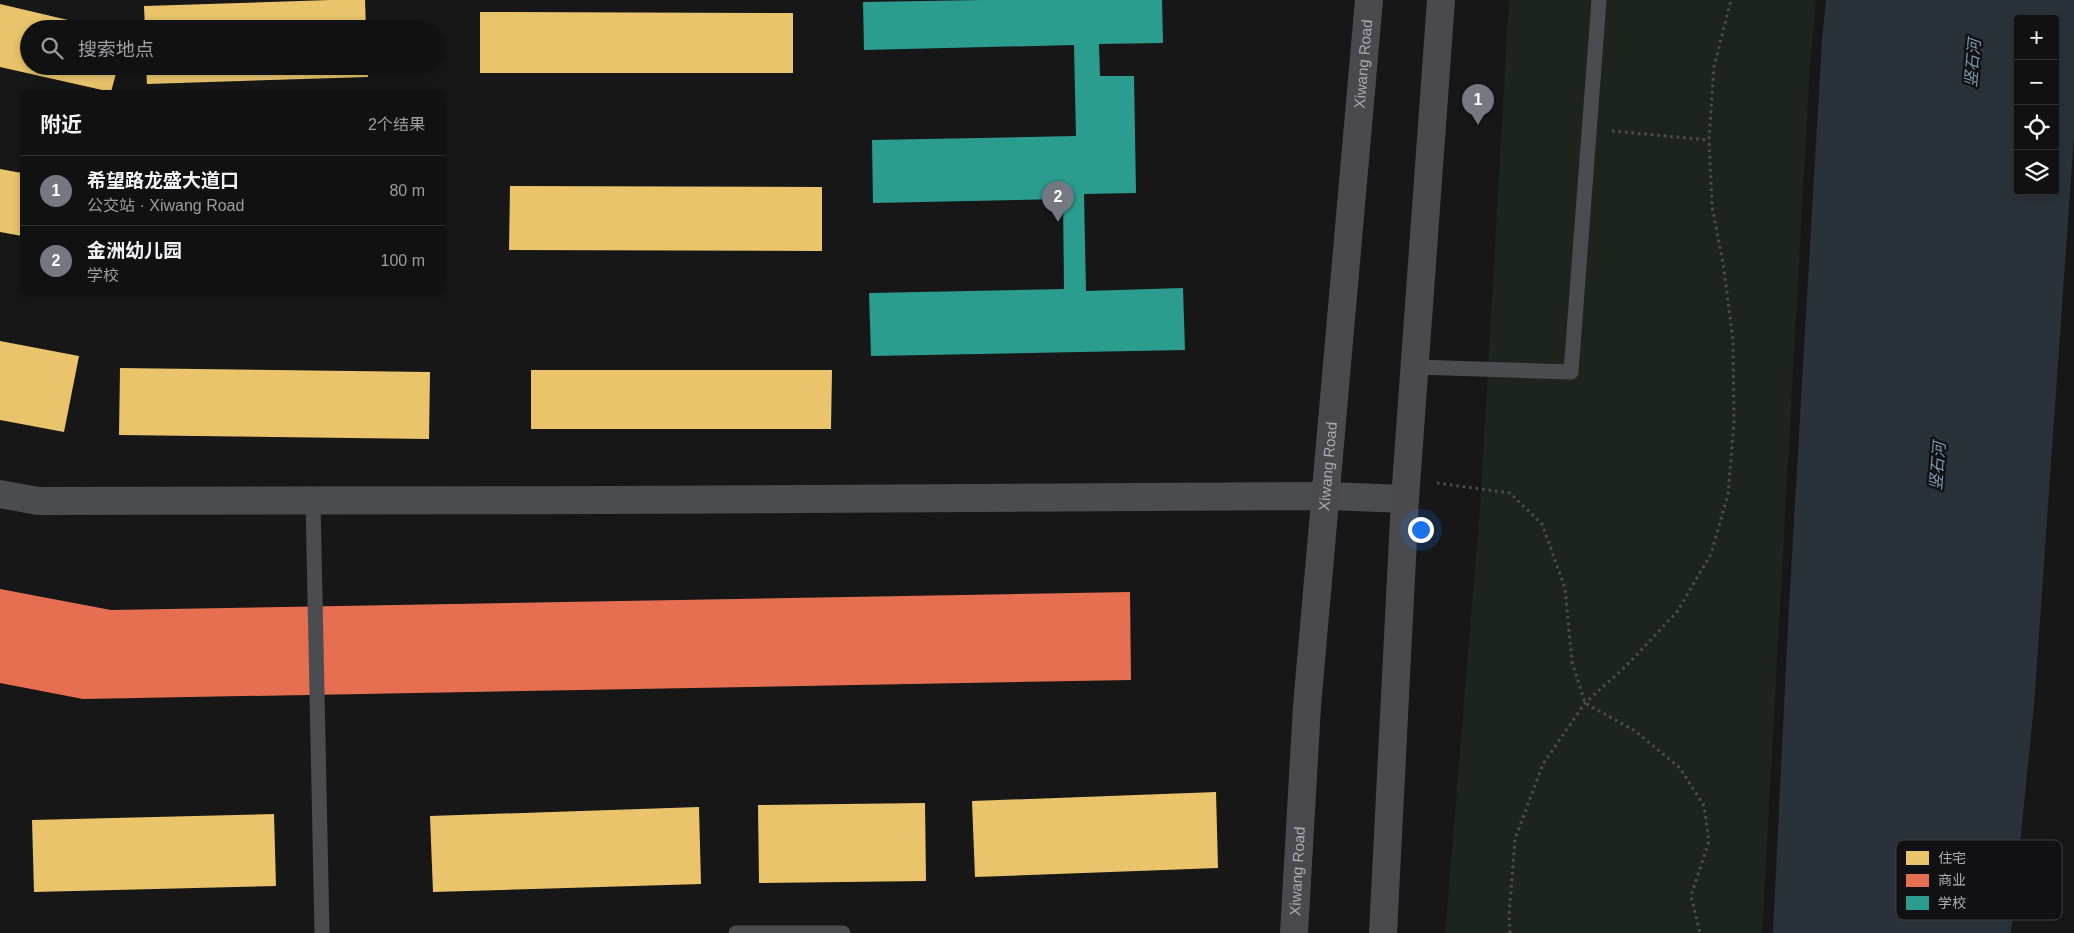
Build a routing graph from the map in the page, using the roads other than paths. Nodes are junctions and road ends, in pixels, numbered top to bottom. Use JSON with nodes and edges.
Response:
{"nodes":[{"id":1,"x":1369,"y":0,"type":"edge"},
{"id":2,"x":1441,"y":0,"type":"edge"},
{"id":3,"x":1599,"y":0,"type":"edge"},
{"id":4,"x":1415,"y":367,"type":"junction"},
{"id":5,"x":1406,"y":489,"type":"junction"},
{"id":6,"x":0,"y":494,"type":"edge"},
{"id":7,"x":1326,"y":496,"type":"junction"},
{"id":8,"x":313,"y":500,"type":"junction"},
{"id":9,"x":322,"y":933,"type":"edge"},
{"id":10,"x":736,"y":933,"type":"edge"},
{"id":11,"x":843,"y":933,"type":"edge"},
{"id":12,"x":1294,"y":933,"type":"edge"},
{"id":13,"x":1383,"y":933,"type":"edge"}],
"edges":[{"from":1,"to":7,"type":"main road","name":"Xiwang Road"},
{"from":2,"to":4,"type":"main road"},
{"from":3,"to":4,"type":"lane"},
{"from":4,"to":5,"type":"main road"},
{"from":5,"to":7,"type":"street"},
{"from":5,"to":13,"type":"main road"},
{"from":6,"to":8,"type":"street"},
{"from":7,"to":8,"type":"street"},
{"from":7,"to":12,"type":"main road","name":"Xiwang Road"},
{"from":8,"to":9,"type":"lane"},
{"from":10,"to":11,"type":"lane"}]}
